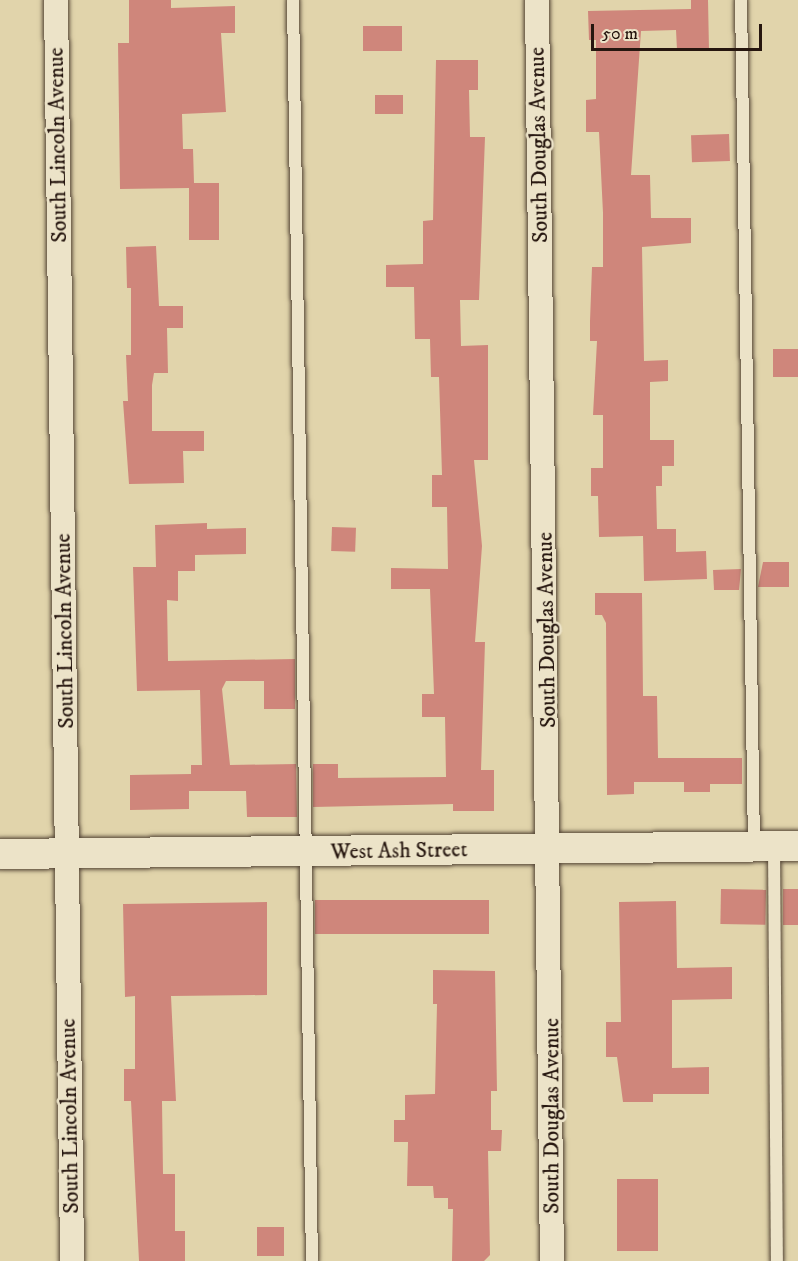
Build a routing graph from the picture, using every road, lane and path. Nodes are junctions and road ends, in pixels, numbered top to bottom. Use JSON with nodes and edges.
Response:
{"nodes":[{"id":1,"x":56,"y":0,"type":"edge"},
{"id":2,"x":293,"y":0,"type":"edge"},
{"id":3,"x":537,"y":0,"type":"edge"},
{"id":4,"x":741,"y":0,"type":"edge"},
{"id":5,"x":775,"y":846,"type":"edge"},
{"id":6,"x":551,"y":848,"type":"junction"},
{"id":7,"x":306,"y":852,"type":"junction"},
{"id":8,"x":0,"y":854,"type":"edge"},
{"id":9,"x":69,"y":854,"type":"junction"},
{"id":10,"x":72,"y":1261,"type":"edge"},
{"id":11,"x":312,"y":1261,"type":"edge"},
{"id":12,"x":552,"y":1261,"type":"edge"},
{"id":13,"x":777,"y":1261,"type":"edge"}],
"edges":[{"from":1,"to":9,"type":"street","name":"South Lincoln Avenue"},
{"from":2,"to":7,"type":"lane"},
{"from":3,"to":6,"type":"street","name":"South Douglas Avenue"},
{"from":4,"to":5,"type":"lane"},
{"from":5,"to":6,"type":"street","name":"West Ash Street"},
{"from":5,"to":13,"type":"lane"},
{"from":6,"to":7,"type":"street","name":"West Ash Street"},
{"from":6,"to":12,"type":"street","name":"South Douglas Avenue"},
{"from":7,"to":9,"type":"street","name":"West Ash Street"},
{"from":7,"to":11,"type":"lane"},
{"from":8,"to":9,"type":"street","name":"West Ash Street"},
{"from":9,"to":10,"type":"street","name":"South Lincoln Avenue"}]}
